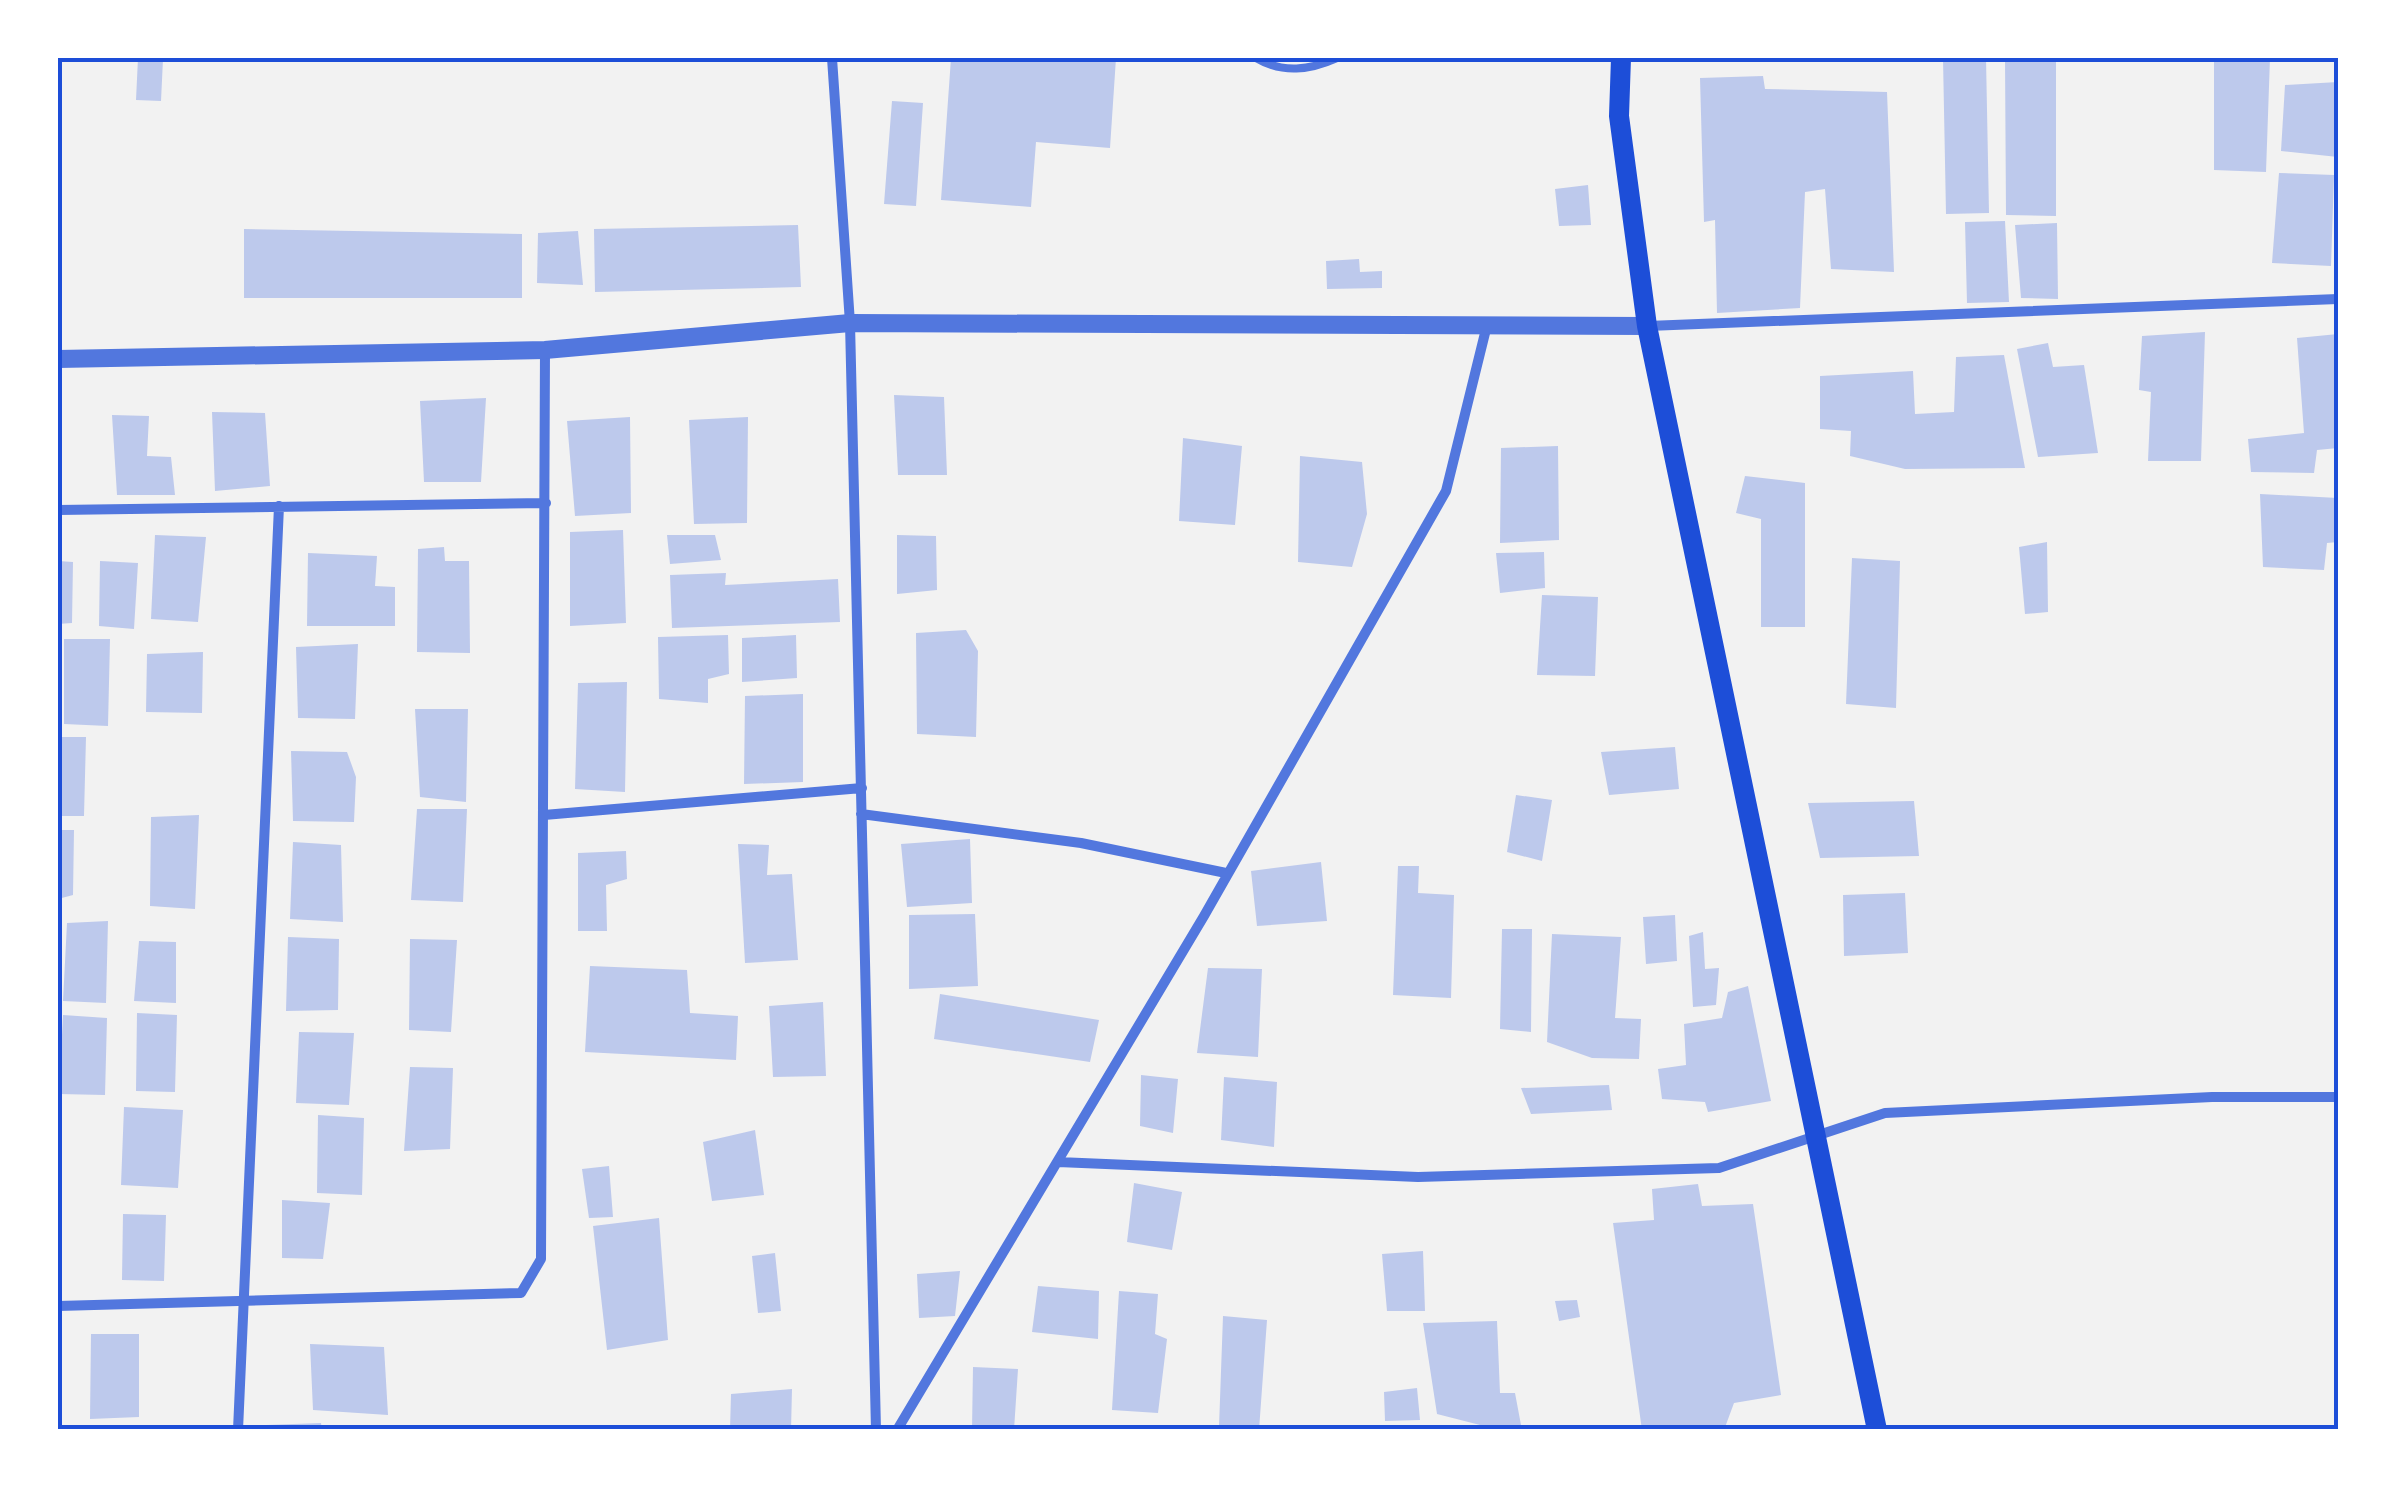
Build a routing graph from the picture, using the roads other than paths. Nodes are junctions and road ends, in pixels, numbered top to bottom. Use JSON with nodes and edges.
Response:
{"nodes":[{"id":1,"x":832,"y":58,"type":"edge"},
{"id":2,"x":1256,"y":58,"type":"edge"},
{"id":3,"x":1337,"y":58,"type":"edge"},
{"id":4,"x":1622,"y":58,"type":"edge"},
{"id":5,"x":2338,"y":299,"type":"edge"},
{"id":6,"x":850,"y":323,"type":"junction"},
{"id":7,"x":1488,"y":323,"type":"junction"},
{"id":8,"x":1647,"y":326,"type":"junction"},
{"id":9,"x":544,"y":350,"type":"junction"},
{"id":10,"x":58,"y":359,"type":"edge"},
{"id":11,"x":546,"y":503,"type":"junction"},
{"id":12,"x":279,"y":506,"type":"junction"},
{"id":13,"x":58,"y":510,"type":"edge"},
{"id":14,"x":862,"y":788,"type":"junction"},
{"id":15,"x":861,"y":814,"type":"junction"},
{"id":16,"x":544,"y":815,"type":"junction"},
{"id":17,"x":1226,"y":872,"type":"junction"},
{"id":18,"x":2338,"y":1096,"type":"edge"},
{"id":19,"x":1816,"y":1139,"type":"junction"},
{"id":20,"x":1058,"y":1162,"type":"junction"},
{"id":21,"x":243,"y":1304,"type":"junction"},
{"id":22,"x":58,"y":1306,"type":"edge"},
{"id":23,"x":238,"y":1430,"type":"edge"},
{"id":24,"x":876,"y":1430,"type":"edge"},
{"id":25,"x":897,"y":1430,"type":"edge"},
{"id":26,"x":1877,"y":1430,"type":"edge"}],
"edges":[{"from":1,"to":6,"type":"street"},
{"from":2,"to":3,"type":"lane"},
{"from":4,"to":8,"type":"main road"},
{"from":5,"to":8,"type":"street"},
{"from":6,"to":7,"type":"street"},
{"from":6,"to":9,"type":"street"},
{"from":6,"to":14,"type":"street"},
{"from":7,"to":8,"type":"street"},
{"from":7,"to":17,"type":"street"},
{"from":8,"to":19,"type":"main road"},
{"from":9,"to":10,"type":"street"},
{"from":9,"to":11,"type":"street"},
{"from":11,"to":12,"type":"street"},
{"from":11,"to":16,"type":"street"},
{"from":12,"to":13,"type":"street"},
{"from":12,"to":21,"type":"street"},
{"from":14,"to":15,"type":"street"},
{"from":14,"to":16,"type":"street"},
{"from":15,"to":17,"type":"street"},
{"from":15,"to":24,"type":"street"},
{"from":16,"to":21,"type":"street"},
{"from":17,"to":20,"type":"street"},
{"from":18,"to":19,"type":"street"},
{"from":19,"to":20,"type":"street"},
{"from":19,"to":26,"type":"main road"},
{"from":20,"to":25,"type":"street"},
{"from":21,"to":22,"type":"street"},
{"from":21,"to":23,"type":"street"}]}
